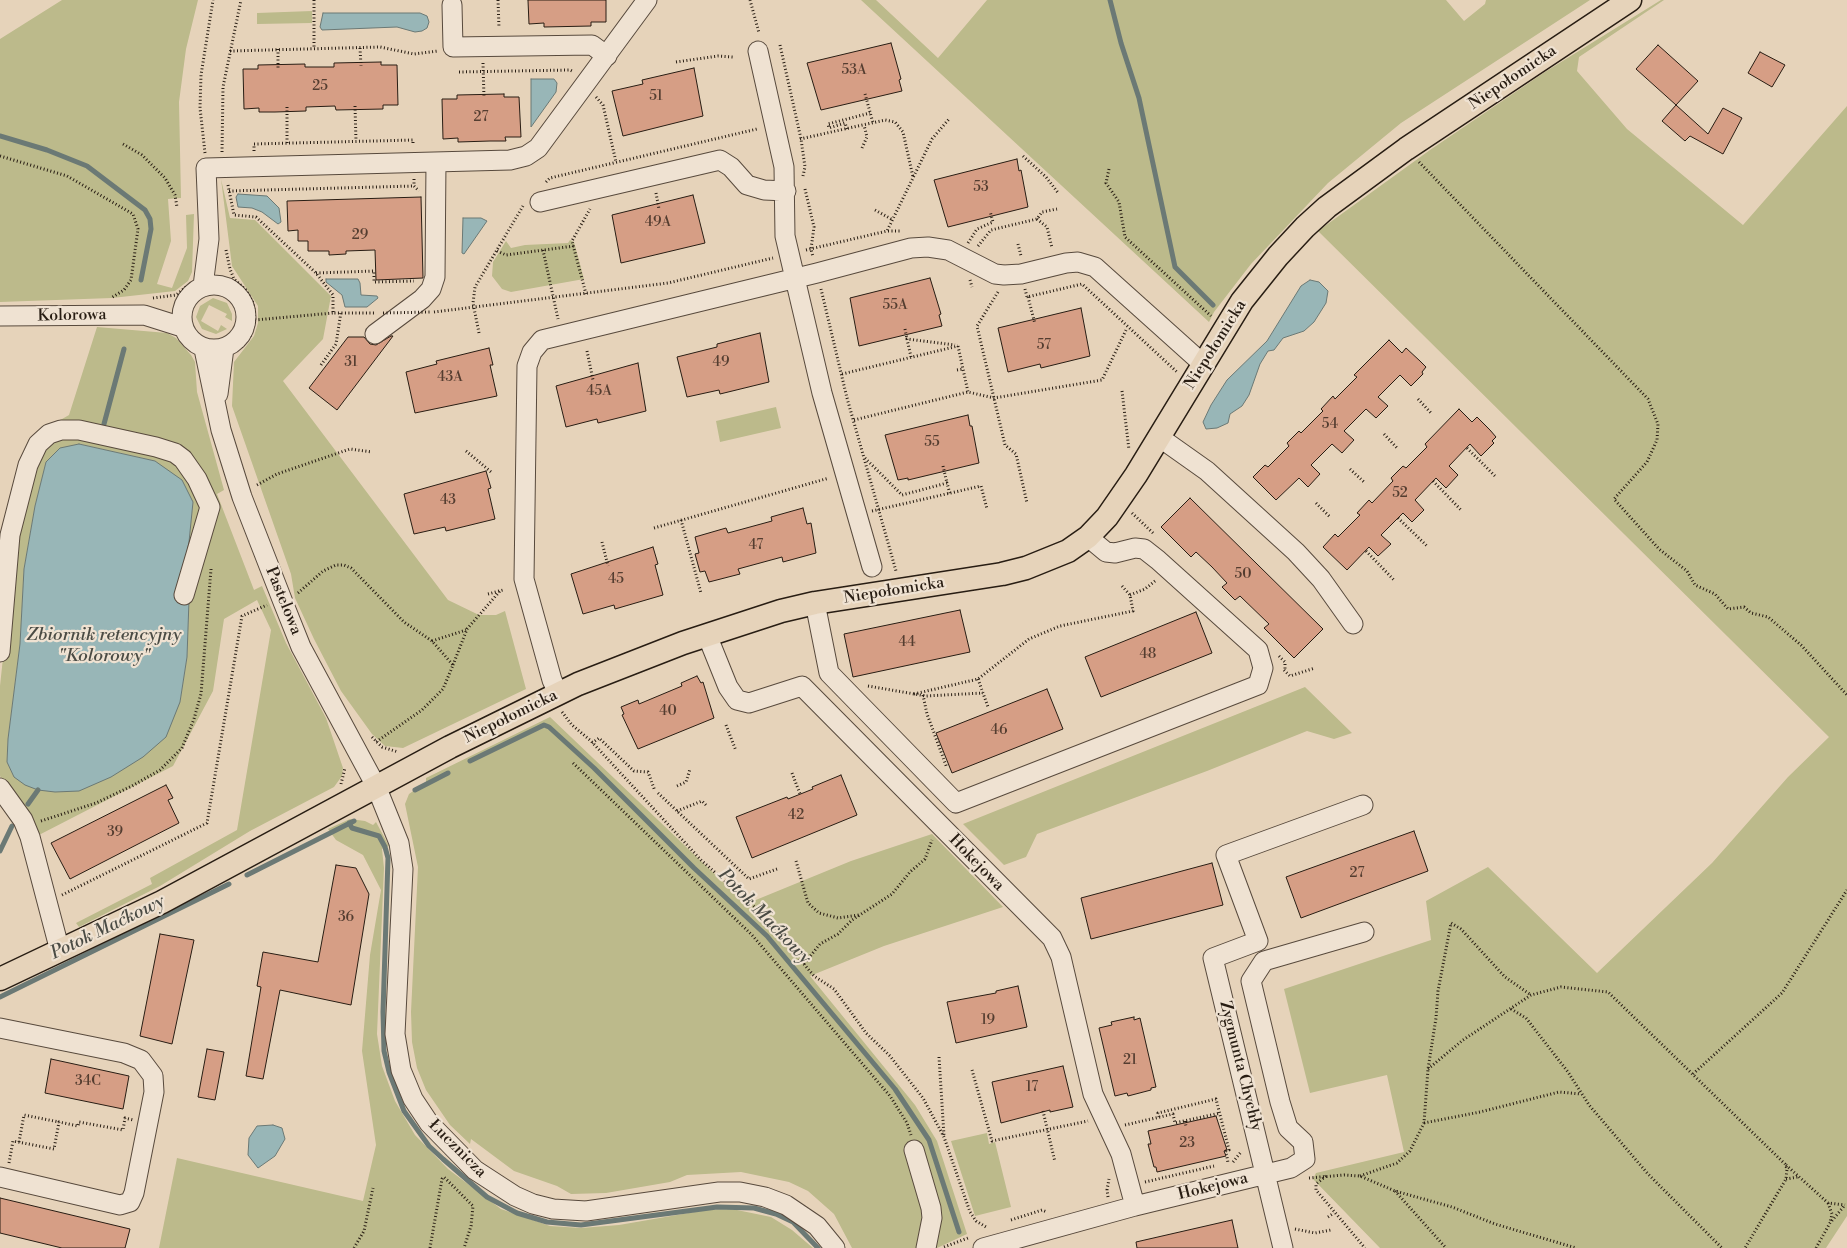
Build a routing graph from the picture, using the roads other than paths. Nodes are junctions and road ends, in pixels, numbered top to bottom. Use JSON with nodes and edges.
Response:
{"nodes":[{"id":1,"x":647,"y":0,"type":"edge"},
{"id":2,"x":1630,"y":0,"type":"edge"},
{"id":3,"x":452,"y":5,"type":"dead end"},
{"id":4,"x":759,"y":46,"type":"road end"},
{"id":5,"x":607,"y":56,"type":"junction"},
{"id":6,"x":436,"y":162,"type":"junction"},
{"id":7,"x":786,"y":191,"type":"junction"},
{"id":8,"x":533,"y":201,"type":"road end"},
{"id":9,"x":209,"y":239,"type":"junction"},
{"id":10,"x":795,"y":279,"type":"junction"},
{"id":11,"x":203,"y":286,"type":"junction"},
{"id":12,"x":226,"y":287,"type":"junction"},
{"id":13,"x":184,"y":302,"type":"junction"},
{"id":14,"x":144,"y":315,"type":"junction"},
{"id":15,"x":0,"y":316,"type":"edge"},
{"id":16,"x":182,"y":327,"type":"junction"},
{"id":17,"x":375,"y":334,"type":"dead end"},
{"id":18,"x":204,"y":348,"type":"junction"},
{"id":19,"x":232,"y":348,"type":"junction"},
{"id":20,"x":1198,"y":360,"type":"junction"},
{"id":21,"x":216,"y":405,"type":"junction"},
{"id":22,"x":1159,"y":437,"type":"junction"},
{"id":23,"x":246,"y":493,"type":"junction"},
{"id":24,"x":210,"y":507,"type":"junction"},
{"id":25,"x":1088,"y":537,"type":"junction"},
{"id":26,"x":872,"y":567,"type":"dead end"},
{"id":27,"x":184,"y":595,"type":"dead end"},
{"id":28,"x":815,"y":603,"type":"junction"},
{"id":29,"x":1353,"y":624,"type":"dead end"},
{"id":30,"x":707,"y":635,"type":"junction"},
{"id":31,"x":0,"y":652,"type":"edge"},
{"id":32,"x":556,"y":703,"type":"junction"},
{"id":33,"x":376,"y":786,"type":"junction"},
{"id":34,"x":0,"y":788,"type":"edge"},
{"id":35,"x":1363,"y":804,"type":"dead end"},
{"id":36,"x":1364,"y":932,"type":"dead end"},
{"id":37,"x":60,"y":951,"type":"junction"},
{"id":38,"x":0,"y":979,"type":"edge"},
{"id":39,"x":0,"y":1028,"type":"edge"},
{"id":40,"x":914,"y":1150,"type":"road end"},
{"id":41,"x":1267,"y":1174,"type":"junction"},
{"id":42,"x":3,"y":1177,"type":"edge"},
{"id":43,"x":1135,"y":1206,"type":"junction"},
{"id":44,"x":835,"y":1248,"type":"edge"},
{"id":45,"x":926,"y":1248,"type":"edge"},
{"id":46,"x":982,"y":1248,"type":"edge"},
{"id":47,"x":1283,"y":1248,"type":"edge"}],
"edges":[{"from":1,"to":5,"type":"street"},
{"from":2,"to":20,"type":"main road","name":"Niepołomicka"},
{"from":3,"to":5,"type":"street"},
{"from":4,"to":7,"type":"street"},
{"from":5,"to":6,"type":"street"},
{"from":6,"to":9,"type":"street"},
{"from":6,"to":17,"type":"street"},
{"from":7,"to":8,"type":"street"},
{"from":7,"to":10,"type":"street"},
{"from":9,"to":11,"type":"street"},
{"from":9,"to":12,"type":"street"},
{"from":10,"to":20,"type":"street"},
{"from":10,"to":26,"type":"street"},
{"from":10,"to":32,"type":"street"},
{"from":11,"to":12,"type":"street"},
{"from":11,"to":13,"type":"street"},
{"from":12,"to":19,"type":"street"},
{"from":13,"to":14,"type":"street","name":"Kolorowa"},
{"from":13,"to":16,"type":"street"},
{"from":14,"to":15,"type":"street","name":"Kolorowa"},
{"from":14,"to":16,"type":"street","name":"Kolorowa"},
{"from":16,"to":18,"type":"street"},
{"from":18,"to":19,"type":"street"},
{"from":18,"to":21,"type":"street","name":"Pastelowa"},
{"from":19,"to":21,"type":"street","name":"Pastelowa"},
{"from":20,"to":22,"type":"main road","name":"Niepołomicka"},
{"from":21,"to":23,"type":"street","name":"Pastelowa"},
{"from":22,"to":25,"type":"main road","name":"Niepołomicka"},
{"from":22,"to":29,"type":"street"},
{"from":23,"to":24,"type":"street"},
{"from":23,"to":33,"type":"street","name":"Pastelowa"},
{"from":24,"to":27,"type":"street"},
{"from":24,"to":31,"type":"street"},
{"from":25,"to":28,"type":"main road","name":"Niepołomicka"},
{"from":25,"to":28,"type":"street"},
{"from":28,"to":30,"type":"main road","name":"Niepołomicka"},
{"from":30,"to":32,"type":"main road","name":"Niepołomicka"},
{"from":30,"to":43,"type":"street","name":"Hokejowa"},
{"from":32,"to":33,"type":"main road","name":"Niepołomicka"},
{"from":33,"to":37,"type":"main road","name":"Niepołomicka"},
{"from":33,"to":44,"type":"street","name":"Łucznicza"},
{"from":34,"to":37,"type":"street"},
{"from":35,"to":41,"type":"street","name":"Zygmunta Chychły"},
{"from":36,"to":41,"type":"street","name":"Hokejowa"},
{"from":37,"to":38,"type":"main road","name":"Niepołomicka"},
{"from":39,"to":42,"type":"street"},
{"from":40,"to":45,"type":"street"},
{"from":41,"to":43,"type":"street","name":"Hokejowa"},
{"from":41,"to":47,"type":"street","name":"Zygmunta Chychły"},
{"from":43,"to":46,"type":"street","name":"Hokejowa"}]}
